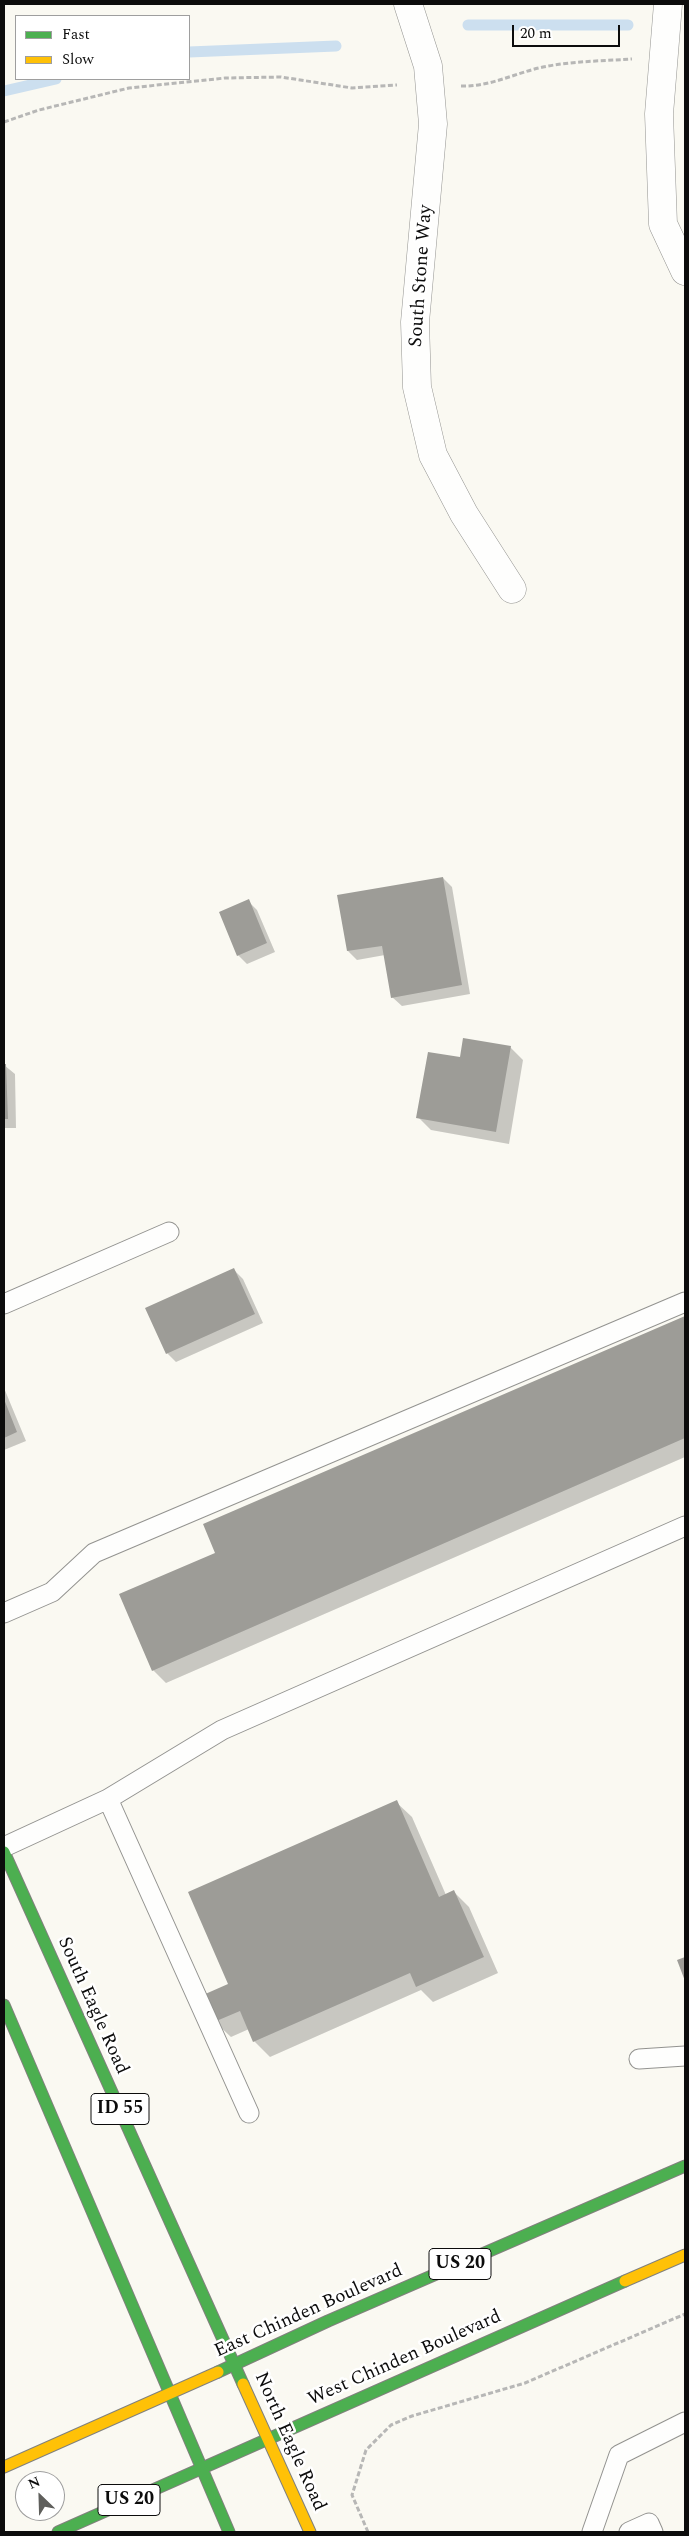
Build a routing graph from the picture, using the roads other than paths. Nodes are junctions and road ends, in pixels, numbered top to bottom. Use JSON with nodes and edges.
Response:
{"nodes":[{"id":1,"x":408,"y":4,"type":"edge"},
{"id":2,"x":668,"y":4,"type":"edge"},
{"id":3,"x":685,"y":271,"type":"edge"},
{"id":4,"x":512,"y":589,"type":"dead end"},
{"id":5,"x":169,"y":1232,"type":"dead end"},
{"id":6,"x":685,"y":1302,"type":"edge"},
{"id":7,"x":4,"y":1304,"type":"edge"},
{"id":8,"x":685,"y":1526,"type":"edge"},
{"id":9,"x":4,"y":1613,"type":"edge"},
{"id":10,"x":108,"y":1800,"type":"junction"},
{"id":11,"x":4,"y":1846,"type":"edge"},
{"id":12,"x":4,"y":1852,"type":"edge"},
{"id":13,"x":4,"y":2005,"type":"edge"},
{"id":14,"x":685,"y":2056,"type":"edge"},
{"id":15,"x":639,"y":2059,"type":"dead end"},
{"id":16,"x":249,"y":2113,"type":"dead end"},
{"id":17,"x":685,"y":2166,"type":"edge"},
{"id":18,"x":685,"y":2255,"type":"edge"},
{"id":19,"x":235,"y":2365,"type":"junction"},
{"id":20,"x":170,"y":2394,"type":"junction"},
{"id":21,"x":685,"y":2422,"type":"edge"},
{"id":22,"x":268,"y":2438,"type":"junction"},
{"id":23,"x":4,"y":2467,"type":"edge"},
{"id":24,"x":201,"y":2468,"type":"junction"},
{"id":25,"x":58,"y":2532,"type":"edge"},
{"id":26,"x":229,"y":2532,"type":"edge"},
{"id":27,"x":310,"y":2532,"type":"edge"},
{"id":28,"x":592,"y":2532,"type":"edge"},
{"id":29,"x":630,"y":2532,"type":"edge"},
{"id":30,"x":653,"y":2532,"type":"edge"}],
"edges":[{"from":1,"to":4,"type":"street","name":"South Stone Way"},
{"from":2,"to":3,"type":"street"},
{"from":5,"to":7,"type":"lane"},
{"from":6,"to":9,"type":"lane"},
{"from":8,"to":10,"type":"lane"},
{"from":10,"to":11,"type":"lane"},
{"from":10,"to":16,"type":"lane"},
{"from":12,"to":19,"type":"main road","name":"South Eagle Road","number":"ID 55"},
{"from":13,"to":20,"type":"main road"},
{"from":14,"to":15,"type":"lane"},
{"from":17,"to":19,"type":"main road","name":"East Chinden Boulevard","number":"US 20"},
{"from":18,"to":22,"type":"main road","name":"West Chinden Boulevard","number":"US 20"},
{"from":19,"to":20,"type":"main road","name":"East Chinden Boulevard","number":"US 20"},
{"from":19,"to":22,"type":"main road","name":"North Eagle Road","number":"ID 55"},
{"from":20,"to":23,"type":"main road","name":"East Chinden Boulevard","number":"US 20"},
{"from":20,"to":24,"type":"main road"},
{"from":21,"to":28,"type":"lane"},
{"from":22,"to":24,"type":"main road","name":"West Chinden Boulevard","number":"US 20"},
{"from":22,"to":27,"type":"main road","name":"North Eagle Road","number":"ID 55"},
{"from":24,"to":25,"type":"main road","name":"West Chinden Boulevard","number":"US 20"},
{"from":24,"to":26,"type":"main road"},
{"from":29,"to":30,"type":"lane"}]}
